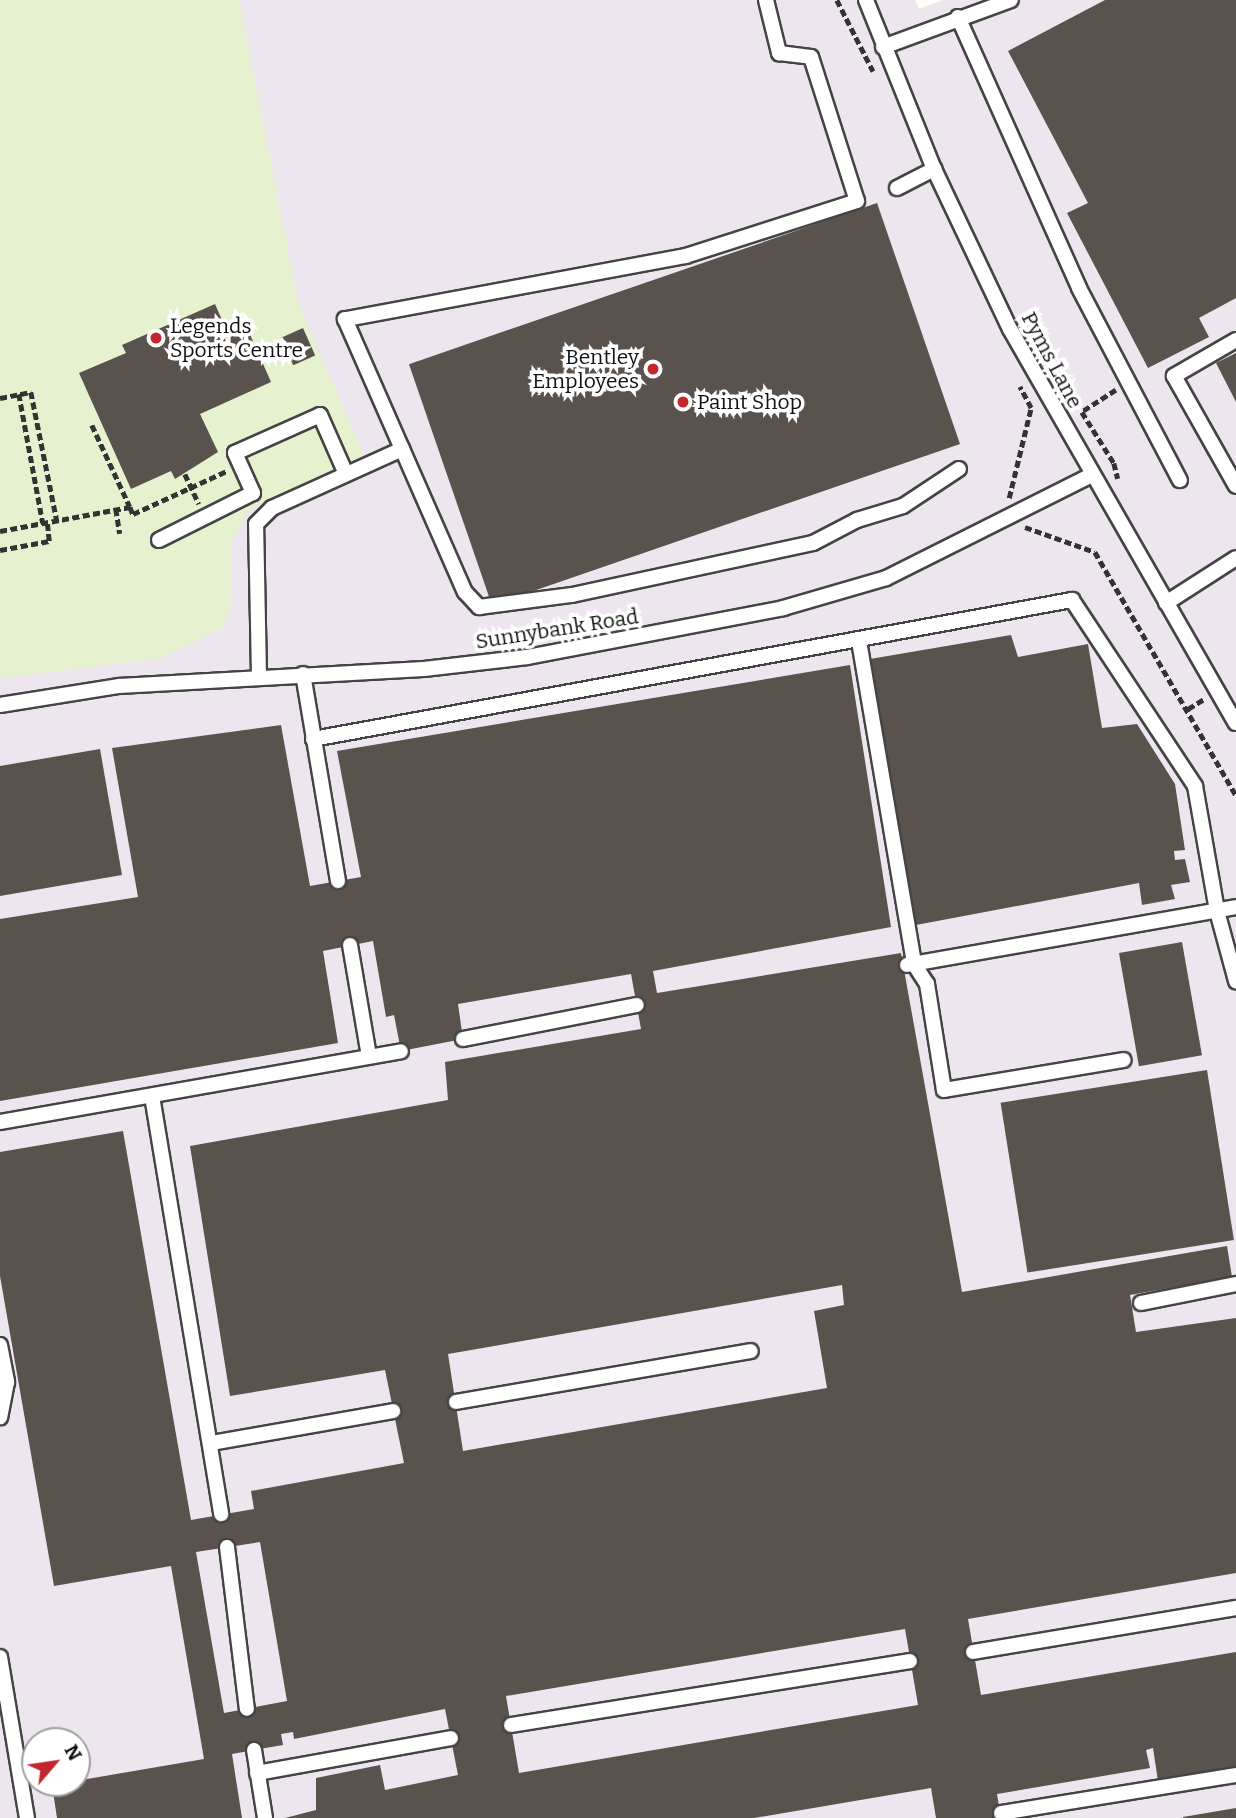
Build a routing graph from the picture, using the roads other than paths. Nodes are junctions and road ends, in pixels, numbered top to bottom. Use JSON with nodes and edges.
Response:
{"nodes":[{"id":1,"x":766,"y":0,"type":"edge"},
{"id":2,"x":866,"y":0,"type":"edge"},
{"id":3,"x":1011,"y":0,"type":"edge"},
{"id":4,"x":958,"y":17,"type":"junction"},
{"id":5,"x":883,"y":47,"type":"junction"},
{"id":6,"x":934,"y":169,"type":"junction"},
{"id":7,"x":897,"y":188,"type":"dead end"},
{"id":8,"x":1236,"y":340,"type":"edge"},
{"id":9,"x":402,"y":449,"type":"junction"},
{"id":10,"x":959,"y":469,"type":"dead end"},
{"id":11,"x":346,"y":474,"type":"junction"},
{"id":12,"x":1092,"y":475,"type":"junction"},
{"id":13,"x":1180,"y":480,"type":"dead end"},
{"id":14,"x":1236,"y":486,"type":"edge"},
{"id":15,"x":159,"y":540,"type":"dead end"},
{"id":16,"x":1236,"y":558,"type":"edge"},
{"id":17,"x":1166,"y":603,"type":"junction"},
{"id":18,"x":859,"y":641,"type":"junction"},
{"id":19,"x":303,"y":674,"type":"junction"},
{"id":20,"x":259,"y":676,"type":"junction"},
{"id":21,"x":0,"y":705,"type":"edge"},
{"id":22,"x":1236,"y":723,"type":"edge"},
{"id":23,"x":313,"y":738,"type":"junction"},
{"id":24,"x":338,"y":881,"type":"dead end"},
{"id":25,"x":1236,"y":907,"type":"edge"},
{"id":26,"x":1217,"y":911,"type":"junction"},
{"id":27,"x":350,"y":946,"type":"dead end"},
{"id":28,"x":909,"y":965,"type":"junction"},
{"id":29,"x":1236,"y":981,"type":"edge"},
{"id":30,"x":637,"y":1005,"type":"dead end"},
{"id":31,"x":463,"y":1039,"type":"dead end"},
{"id":32,"x":401,"y":1051,"type":"dead end"},
{"id":33,"x":369,"y":1056,"type":"junction"},
{"id":34,"x":1124,"y":1060,"type":"dead end"},
{"id":35,"x":152,"y":1096,"type":"junction"},
{"id":36,"x":0,"y":1122,"type":"edge"},
{"id":37,"x":1236,"y":1284,"type":"edge"},
{"id":38,"x":1141,"y":1303,"type":"dead end"},
{"id":39,"x":0,"y":1345,"type":"edge"},
{"id":40,"x":751,"y":1351,"type":"dead end"},
{"id":41,"x":456,"y":1402,"type":"dead end"},
{"id":42,"x":393,"y":1411,"type":"dead end"},
{"id":43,"x":0,"y":1417,"type":"edge"},
{"id":44,"x":212,"y":1443,"type":"junction"},
{"id":45,"x":221,"y":1514,"type":"dead end"},
{"id":46,"x":227,"y":1547,"type":"dead end"},
{"id":47,"x":1236,"y":1608,"type":"edge"},
{"id":48,"x":973,"y":1652,"type":"dead end"},
{"id":49,"x":0,"y":1657,"type":"edge"},
{"id":50,"x":910,"y":1661,"type":"dead end"},
{"id":51,"x":247,"y":1709,"type":"dead end"},
{"id":52,"x":511,"y":1725,"type":"dead end"},
{"id":53,"x":451,"y":1738,"type":"dead end"},
{"id":54,"x":254,"y":1750,"type":"dead end"},
{"id":55,"x":257,"y":1773,"type":"junction"},
{"id":56,"x":1236,"y":1774,"type":"edge"},
{"id":57,"x":1000,"y":1813,"type":"dead end"},
{"id":58,"x":27,"y":1818,"type":"edge"},
{"id":59,"x":265,"y":1818,"type":"edge"}],
"edges":[{"from":1,"to":9,"type":"lane"},
{"from":2,"to":5,"type":"lane","name":"Pyms Lane"},
{"from":3,"to":4,"type":"lane"},
{"from":4,"to":5,"type":"lane"},
{"from":4,"to":13,"type":"lane"},
{"from":5,"to":6,"type":"lane","name":"Pyms Lane"},
{"from":6,"to":7,"type":"lane"},
{"from":6,"to":12,"type":"lane","name":"Pyms Lane"},
{"from":8,"to":14,"type":"lane"},
{"from":9,"to":10,"type":"lane"},
{"from":9,"to":11,"type":"lane"},
{"from":11,"to":15,"type":"lane"},
{"from":11,"to":20,"type":"lane"},
{"from":12,"to":17,"type":"lane","name":"Pyms Lane"},
{"from":12,"to":19,"type":"lane","name":"Sunnybank Road"},
{"from":16,"to":17,"type":"lane"},
{"from":17,"to":22,"type":"lane","name":"Pyms Lane"},
{"from":18,"to":23,"type":"lane"},
{"from":18,"to":26,"type":"lane"},
{"from":18,"to":28,"type":"lane"},
{"from":19,"to":20,"type":"lane","name":"Sunnybank Road"},
{"from":19,"to":23,"type":"lane"},
{"from":20,"to":21,"type":"lane","name":"Sunnybank Road"},
{"from":23,"to":24,"type":"lane"},
{"from":25,"to":26,"type":"lane"},
{"from":26,"to":28,"type":"lane"},
{"from":26,"to":29,"type":"lane"},
{"from":27,"to":33,"type":"lane"},
{"from":28,"to":34,"type":"lane"},
{"from":30,"to":31,"type":"lane"},
{"from":32,"to":33,"type":"lane"},
{"from":33,"to":35,"type":"lane"},
{"from":35,"to":36,"type":"lane"},
{"from":35,"to":44,"type":"lane"},
{"from":37,"to":38,"type":"lane"},
{"from":39,"to":43,"type":"lane"},
{"from":40,"to":41,"type":"lane"},
{"from":42,"to":44,"type":"lane"},
{"from":44,"to":45,"type":"lane"},
{"from":46,"to":51,"type":"lane"},
{"from":47,"to":48,"type":"lane"},
{"from":49,"to":58,"type":"lane"},
{"from":50,"to":52,"type":"lane"},
{"from":53,"to":55,"type":"lane"},
{"from":54,"to":55,"type":"lane"},
{"from":55,"to":59,"type":"lane"},
{"from":56,"to":57,"type":"lane"}]}
